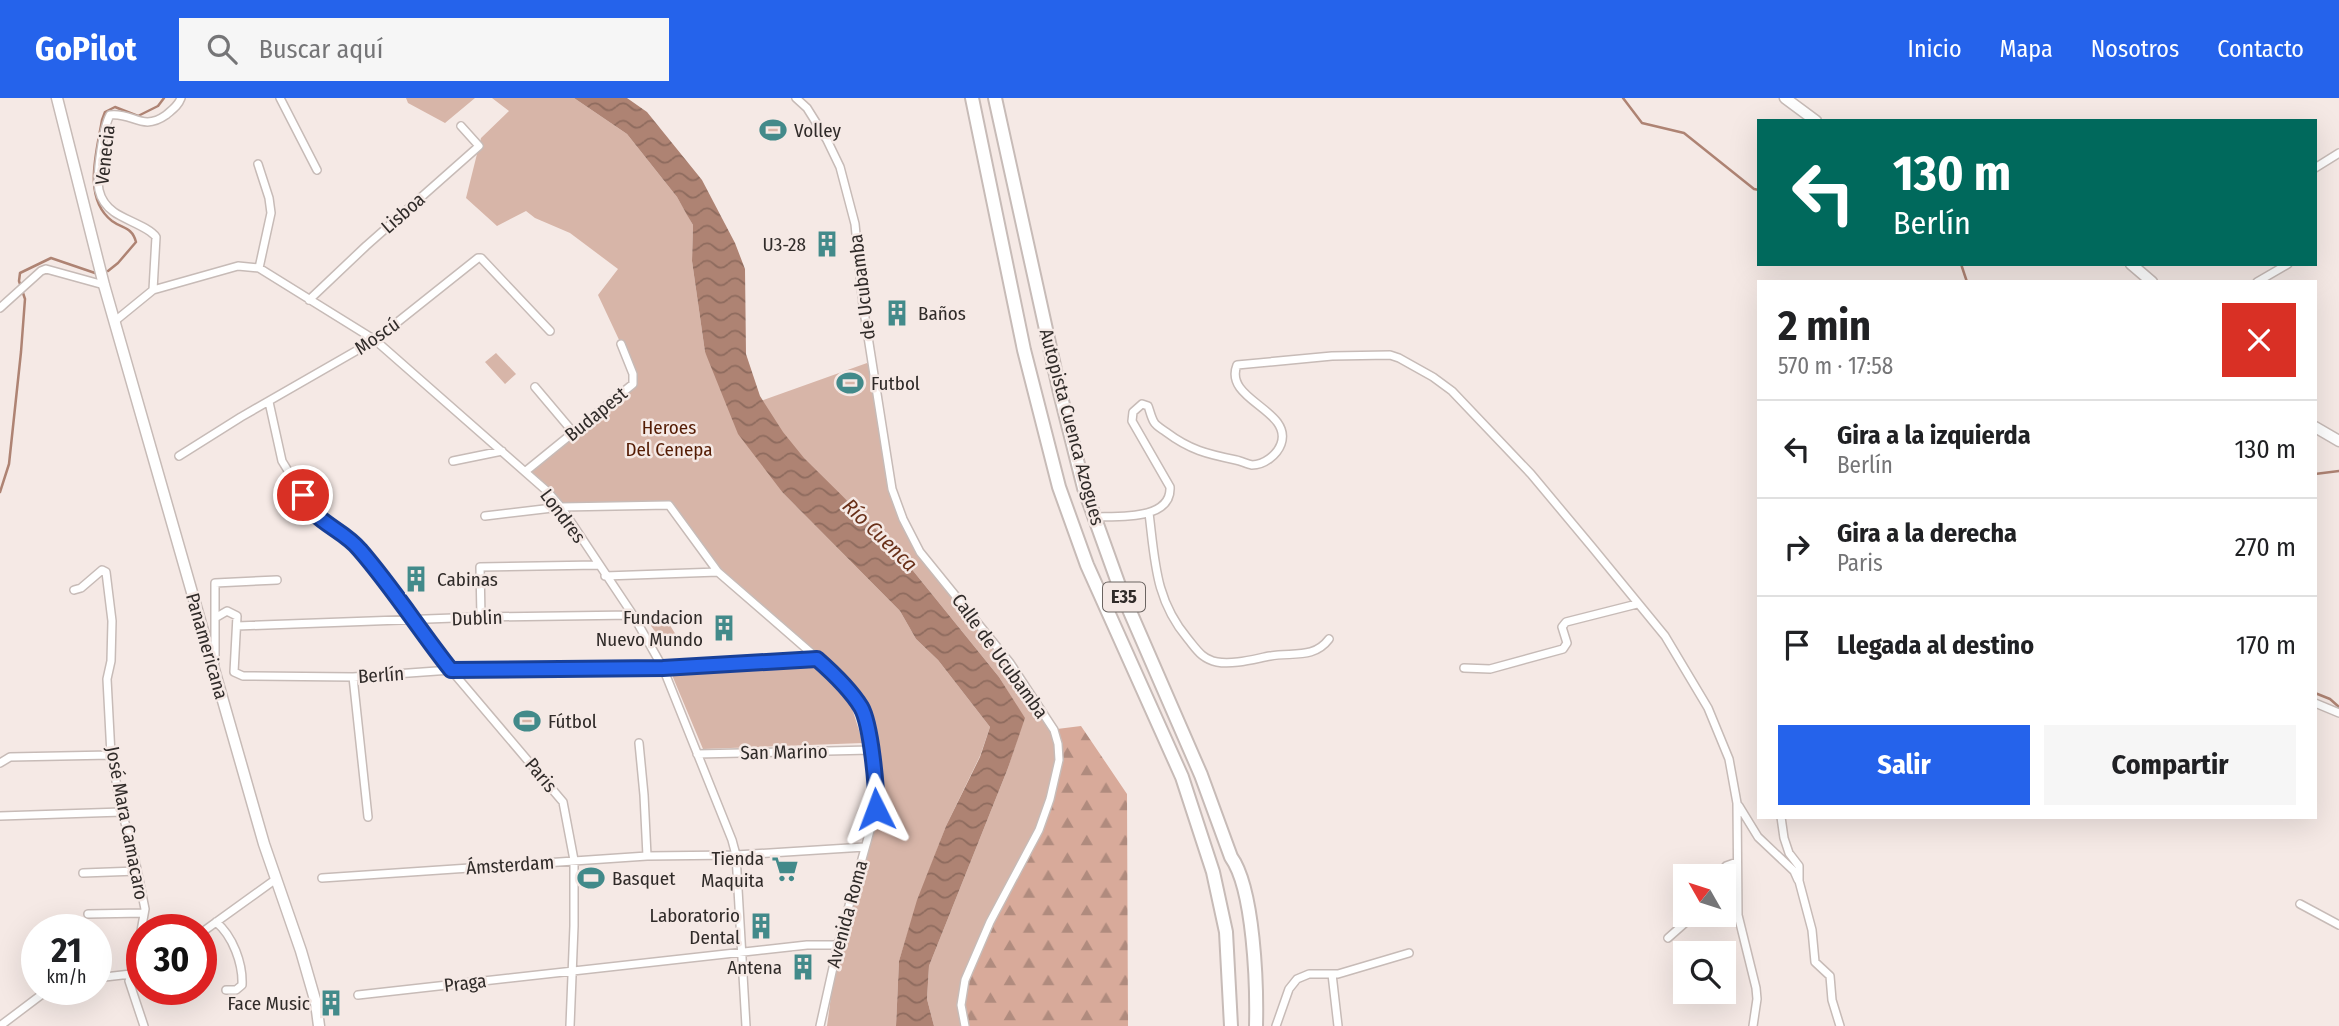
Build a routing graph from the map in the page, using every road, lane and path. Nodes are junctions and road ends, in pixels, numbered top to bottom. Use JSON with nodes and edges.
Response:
{"nodes":[{"id":1,"x":57,"y":98,"type":"edge"},
{"id":2,"x":181,"y":98,"type":"edge"},
{"id":3,"x":280,"y":98,"type":"edge"},
{"id":4,"x":796,"y":98,"type":"edge"},
{"id":5,"x":972,"y":98,"type":"edge"},
{"id":6,"x":995,"y":98,"type":"edge"},
{"id":7,"x":1785,"y":98,"type":"edge"},
{"id":8,"x":1813,"y":119,"type":"edge"},
{"id":9,"x":461,"y":126,"type":"dead end"},
{"id":10,"x":2339,"y":153,"type":"edge"},
{"id":11,"x":258,"y":164,"type":"dead end"},
{"id":12,"x":2317,"y":168,"type":"edge"},
{"id":13,"x":317,"y":170,"type":"dead end"},
{"id":14,"x":2133,"y":266,"type":"edge"},
{"id":15,"x":2285,"y":266,"type":"edge"},
{"id":16,"x":259,"y":268,"type":"junction"},
{"id":17,"x":2144,"y":280,"type":"edge"},
{"id":18,"x":2260,"y":280,"type":"edge"},
{"id":19,"x":104,"y":285,"type":"junction"},
{"id":20,"x":153,"y":290,"type":"junction"},
{"id":21,"x":309,"y":300,"type":"junction"},
{"id":22,"x":0,"y":309,"type":"edge"},
{"id":23,"x":115,"y":321,"type":"junction"},
{"id":24,"x":550,"y":331,"type":"dead end"},
{"id":25,"x":375,"y":340,"type":"junction"},
{"id":26,"x":621,"y":344,"type":"dead end"},
{"id":27,"x":535,"y":387,"type":"dead end"},
{"id":28,"x":269,"y":402,"type":"junction"},
{"id":29,"x":2317,"y":428,"type":"edge"},
{"id":30,"x":573,"y":432,"type":"junction"},
{"id":31,"x":2339,"y":441,"type":"edge"},
{"id":32,"x":502,"y":451,"type":"junction"},
{"id":33,"x":179,"y":456,"type":"dead end"},
{"id":34,"x":453,"y":461,"type":"dead end"},
{"id":35,"x":526,"y":471,"type":"junction"},
{"id":36,"x":892,"y":489,"type":"joint"},
{"id":37,"x":561,"y":507,"type":"junction"},
{"id":38,"x":1149,"y":513,"type":"junction"},
{"id":39,"x":485,"y":516,"type":"dead end"},
{"id":40,"x":1094,"y":517,"type":"junction"},
{"id":41,"x":598,"y":565,"type":"junction"},
{"id":42,"x":718,"y":572,"type":"junction"},
{"id":43,"x":605,"y":576,"type":"junction"},
{"id":44,"x":277,"y":580,"type":"dead end"},
{"id":45,"x":74,"y":590,"type":"dead end"},
{"id":46,"x":1637,"y":604,"type":"junction"},
{"id":47,"x":633,"y":615,"type":"junction"},
{"id":48,"x":481,"y":617,"type":"junction"},
{"id":49,"x":215,"y":618,"type":"junction"},
{"id":50,"x":412,"y":620,"type":"junction"},
{"id":51,"x":237,"y":626,"type":"junction"},
{"id":52,"x":1329,"y":639,"type":"dead end"},
{"id":53,"x":817,"y":659,"type":"junction"},
{"id":54,"x":663,"y":668,"type":"junction"},
{"id":55,"x":1464,"y":668,"type":"dead end"},
{"id":56,"x":451,"y":670,"type":"junction"},
{"id":57,"x":215,"y":677,"type":"junction"},
{"id":58,"x":353,"y":677,"type":"junction"},
{"id":59,"x":2317,"y":705,"type":"edge"},
{"id":60,"x":2339,"y":713,"type":"edge"},
{"id":61,"x":639,"y":743,"type":"dead end"},
{"id":62,"x":871,"y":750,"type":"junction"},
{"id":63,"x":696,"y":754,"type":"junction"},
{"id":64,"x":111,"y":755,"type":"junction"},
{"id":65,"x":0,"y":763,"type":"edge"},
{"id":66,"x":1737,"y":803,"type":"junction"},
{"id":67,"x":122,"y":812,"type":"junction"},
{"id":68,"x":0,"y":816,"type":"edge"},
{"id":69,"x":368,"y":817,"type":"dead end"},
{"id":70,"x":1781,"y":819,"type":"edge"},
{"id":71,"x":865,"y":847,"type":"junction"},
{"id":72,"x":736,"y":855,"type":"junction"},
{"id":73,"x":647,"y":856,"type":"junction"},
{"id":74,"x":574,"y":860,"type":"junction"},
{"id":75,"x":1737,"y":862,"type":"junction"},
{"id":76,"x":1732,"y":864,"type":"edge"},
{"id":77,"x":138,"y":871,"type":"junction"},
{"id":78,"x":83,"y":873,"type":"dead end"},
{"id":79,"x":322,"y":878,"type":"dead end"},
{"id":80,"x":276,"y":879,"type":"junction"},
{"id":81,"x":1799,"y":881,"type":"junction"},
{"id":82,"x":2300,"y":905,"type":"dead end"},
{"id":83,"x":144,"y":913,"type":"joint"},
{"id":84,"x":88,"y":914,"type":"dead end"},
{"id":85,"x":217,"y":921,"type":"edge"},
{"id":86,"x":217,"y":923,"type":"edge"},
{"id":87,"x":2339,"y":925,"type":"edge"},
{"id":88,"x":1679,"y":928,"type":"edge"},
{"id":89,"x":1668,"y":938,"type":"dead end"},
{"id":90,"x":838,"y":945,"type":"junction"},
{"id":91,"x":1409,"y":953,"type":"dead end"},
{"id":92,"x":742,"y":954,"type":"junction"},
{"id":93,"x":573,"y":971,"type":"junction"},
{"id":94,"x":1332,"y":974,"type":"junction"},
{"id":95,"x":226,"y":990,"type":"dead end"},
{"id":96,"x":358,"y":995,"type":"dead end"},
{"id":97,"x":28,"y":1005,"type":"edge"},
{"id":98,"x":137,"y":1005,"type":"edge"},
{"id":99,"x":0,"y":1026,"type":"edge"},
{"id":100,"x":144,"y":1026,"type":"edge"},
{"id":101,"x":319,"y":1026,"type":"edge"},
{"id":102,"x":570,"y":1026,"type":"edge"},
{"id":103,"x":746,"y":1026,"type":"edge"},
{"id":104,"x":820,"y":1026,"type":"edge"},
{"id":105,"x":965,"y":1026,"type":"edge"},
{"id":106,"x":1231,"y":1026,"type":"edge"},
{"id":107,"x":1256,"y":1026,"type":"edge"},
{"id":108,"x":1276,"y":1026,"type":"edge"},
{"id":109,"x":1338,"y":1026,"type":"edge"},
{"id":110,"x":1752,"y":1026,"type":"edge"},
{"id":111,"x":1840,"y":1026,"type":"edge"}],
"edges":[{"from":1,"to":19,"type":"main road","name":"Panamericana"},
{"from":2,"to":20,"type":"street","name":"Venecia"},
{"from":3,"to":13,"type":"street"},
{"from":4,"to":36,"type":"street","name":"de Ucubamba"},
{"from":5,"to":106,"type":"highway","name":"Autopista Cuenca Azogues","number":"E35"},
{"from":6,"to":40,"type":"highway","name":"Autopista Cuenca Azogues","number":"E35"},
{"from":7,"to":8,"type":"main road"},
{"from":9,"to":21,"type":"street","name":"Lisboa"},
{"from":10,"to":12,"type":"street"},
{"from":11,"to":16,"type":"street"},
{"from":14,"to":17,"type":"main road"},
{"from":15,"to":18,"type":"street"},
{"from":16,"to":20,"type":"street"},
{"from":16,"to":21,"type":"street","name":"Londres"},
{"from":19,"to":22,"type":"street"},
{"from":19,"to":23,"type":"main road","name":"Panamericana"},
{"from":20,"to":23,"type":"street"},
{"from":21,"to":25,"type":"street","name":"Londres"},
{"from":23,"to":57,"type":"main road","name":"Panamericana"},
{"from":24,"to":25,"type":"street","name":"Moscú"},
{"from":25,"to":28,"type":"street","name":"Moscú"},
{"from":25,"to":32,"type":"street","name":"Londres"},
{"from":26,"to":30,"type":"street","name":"Budapest"},
{"from":27,"to":30,"type":"street"},
{"from":28,"to":33,"type":"street","name":"Moscú"},
{"from":28,"to":50,"type":"street","name":"Paris"},
{"from":29,"to":31,"type":"main road"},
{"from":30,"to":35,"type":"street","name":"Budapest"},
{"from":32,"to":34,"type":"street"},
{"from":32,"to":35,"type":"street","name":"Londres"},
{"from":35,"to":37,"type":"street","name":"Londres"},
{"from":36,"to":105,"type":"street","name":"Calle de Ucubamba"},
{"from":37,"to":39,"type":"street"},
{"from":37,"to":41,"type":"street","name":"Londres"},
{"from":37,"to":42,"type":"street","name":"Avenida Roma"},
{"from":38,"to":40,"type":"street"},
{"from":38,"to":46,"type":"street"},
{"from":38,"to":52,"type":"street"},
{"from":40,"to":107,"type":"highway","name":"Autopista Cuenca Azogues","number":"E35"},
{"from":41,"to":43,"type":"street","name":"Londres"},
{"from":41,"to":48,"type":"street"},
{"from":42,"to":43,"type":"street"},
{"from":42,"to":53,"type":"street","name":"Avenida Roma"},
{"from":43,"to":47,"type":"street","name":"Londres"},
{"from":44,"to":49,"type":"street"},
{"from":45,"to":64,"type":"street","name":"José Mara Camacaro"},
{"from":46,"to":55,"type":"street"},
{"from":46,"to":66,"type":"street"},
{"from":47,"to":48,"type":"street","name":"Dublin"},
{"from":47,"to":54,"type":"street","name":"Londres"},
{"from":48,"to":50,"type":"street","name":"Dublin"},
{"from":49,"to":51,"type":"street"},
{"from":49,"to":57,"type":"street"},
{"from":50,"to":51,"type":"street","name":"Dublin"},
{"from":50,"to":56,"type":"street","name":"Paris"},
{"from":51,"to":58,"type":"street","name":"Berlín"},
{"from":53,"to":54,"type":"street","name":"Berlín"},
{"from":53,"to":62,"type":"street","name":"Avenida Roma"},
{"from":54,"to":56,"type":"street","name":"Berlín"},
{"from":54,"to":63,"type":"street","name":"Londres"},
{"from":56,"to":58,"type":"street","name":"Berlín"},
{"from":56,"to":74,"type":"street","name":"Paris"},
{"from":57,"to":80,"type":"main road","name":"Panamericana"},
{"from":58,"to":69,"type":"street"},
{"from":59,"to":60,"type":"street"},
{"from":61,"to":73,"type":"street"},
{"from":62,"to":63,"type":"street","name":"San Marino"},
{"from":62,"to":71,"type":"street","name":"Avenida Roma"},
{"from":63,"to":72,"type":"street","name":"Londres"},
{"from":64,"to":65,"type":"street"},
{"from":64,"to":67,"type":"street","name":"José Mara Camacaro"},
{"from":66,"to":75,"type":"street"},
{"from":66,"to":81,"type":"street"},
{"from":67,"to":68,"type":"street"},
{"from":67,"to":77,"type":"street","name":"José Mara Camacaro"},
{"from":70,"to":81,"type":"street"},
{"from":71,"to":72,"type":"street","name":"Ámsterdam"},
{"from":71,"to":90,"type":"street","name":"Avenida Roma"},
{"from":72,"to":73,"type":"street","name":"Ámsterdam"},
{"from":72,"to":92,"type":"street","name":"Londres"},
{"from":73,"to":74,"type":"street","name":"Ámsterdam"},
{"from":74,"to":79,"type":"street","name":"Ámsterdam"},
{"from":74,"to":93,"type":"street","name":"Paris"},
{"from":75,"to":76,"type":"street"},
{"from":75,"to":110,"type":"street"},
{"from":77,"to":78,"type":"street"},
{"from":77,"to":83,"type":"street","name":"José Mara Camacaro"},
{"from":80,"to":85,"type":"street"},
{"from":80,"to":101,"type":"main road","name":"Panamericana"},
{"from":81,"to":111,"type":"street"},
{"from":82,"to":87,"type":"street"},
{"from":83,"to":84,"type":"street"},
{"from":86,"to":95,"type":"street"},
{"from":88,"to":89,"type":"street"},
{"from":90,"to":92,"type":"street","name":"Praga"},
{"from":90,"to":104,"type":"street","name":"Avenida Roma"},
{"from":91,"to":94,"type":"street"},
{"from":92,"to":93,"type":"street","name":"Praga"},
{"from":92,"to":103,"type":"street","name":"Londres"},
{"from":93,"to":96,"type":"street","name":"Praga"},
{"from":93,"to":102,"type":"street","name":"Paris"},
{"from":94,"to":108,"type":"street"},
{"from":94,"to":109,"type":"street"},
{"from":97,"to":99,"type":"street"},
{"from":98,"to":100,"type":"street","name":"José Mara Camacaro"}]}
